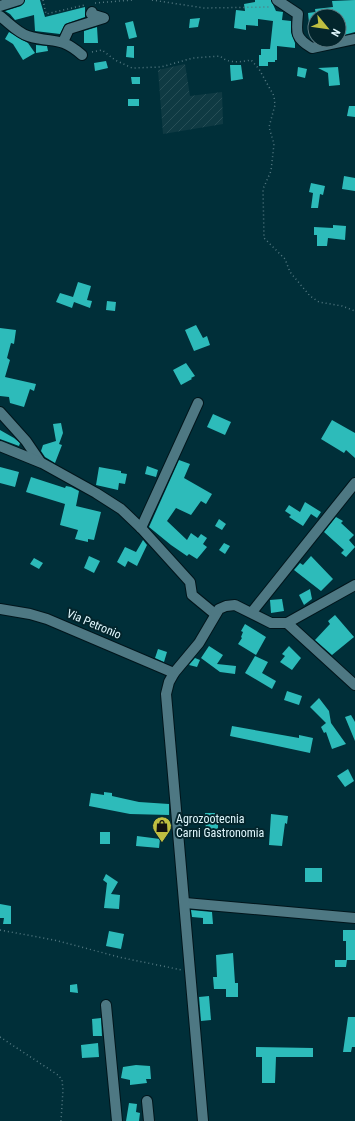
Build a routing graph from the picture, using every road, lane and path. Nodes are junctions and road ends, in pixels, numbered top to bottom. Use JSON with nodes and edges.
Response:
{"nodes":[{"id":1,"x":19,"y":0,"type":"edge"},
{"id":2,"x":43,"y":0,"type":"edge"},
{"id":3,"x":133,"y":0,"type":"edge"},
{"id":4,"x":152,"y":0,"type":"edge"},
{"id":5,"x":277,"y":0,"type":"edge"},
{"id":6,"x":0,"y":6,"type":"edge"},
{"id":7,"x":285,"y":6,"type":"junction"},
{"id":8,"x":90,"y":7,"type":"junction"},
{"id":9,"x":0,"y":16,"type":"edge"},
{"id":10,"x":355,"y":39,"type":"edge"},
{"id":11,"x":63,"y":42,"type":"junction"},
{"id":12,"x":82,"y":55,"type":"joint"},
{"id":13,"x":355,"y":311,"type":"edge"},
{"id":14,"x":198,"y":402,"type":"dead end"},
{"id":15,"x":0,"y":412,"type":"edge"},
{"id":16,"x":0,"y":446,"type":"edge"},
{"id":17,"x":42,"y":463,"type":"junction"},
{"id":18,"x":355,"y":483,"type":"edge"},
{"id":19,"x":141,"y":528,"type":"junction"},
{"id":20,"x":355,"y":585,"type":"edge"},
{"id":21,"x":0,"y":609,"type":"edge"},
{"id":22,"x":252,"y":612,"type":"junction"},
{"id":23,"x":216,"y":614,"type":"junction"},
{"id":24,"x":286,"y":623,"type":"junction"},
{"id":25,"x":174,"y":673,"type":"junction"},
{"id":26,"x":355,"y":685,"type":"edge"},
{"id":27,"x":185,"y":903,"type":"junction"},
{"id":28,"x":355,"y":918,"type":"edge"},
{"id":29,"x":0,"y":930,"type":"edge"},
{"id":30,"x":191,"y":972,"type":"junction"},
{"id":31,"x":106,"y":1004,"type":"dead end"},
{"id":32,"x":0,"y":1037,"type":"edge"},
{"id":33,"x":148,"y":1101,"type":"dead end"},
{"id":34,"x":61,"y":1121,"type":"edge"},
{"id":35,"x":117,"y":1121,"type":"edge"},
{"id":36,"x":149,"y":1121,"type":"edge"},
{"id":37,"x":203,"y":1121,"type":"edge"}],
"edges":[{"from":1,"to":6,"type":"street"},
{"from":2,"to":8,"type":"path"},
{"from":3,"to":8,"type":"path"},
{"from":4,"to":7,"type":"path"},
{"from":5,"to":7,"type":"street"},
{"from":7,"to":10,"type":"street"},
{"from":8,"to":11,"type":"street"},
{"from":9,"to":11,"type":"street"},
{"from":11,"to":12,"type":"street"},
{"from":12,"to":13,"type":"path"},
{"from":14,"to":19,"type":"street"},
{"from":15,"to":17,"type":"street"},
{"from":16,"to":17,"type":"street"},
{"from":17,"to":19,"type":"street"},
{"from":18,"to":22,"type":"street"},
{"from":19,"to":23,"type":"street"},
{"from":20,"to":24,"type":"street"},
{"from":21,"to":25,"type":"street","name":"Via Petronio"},
{"from":22,"to":23,"type":"street"},
{"from":22,"to":24,"type":"street"},
{"from":23,"to":25,"type":"street"},
{"from":24,"to":26,"type":"street"},
{"from":25,"to":27,"type":"street"},
{"from":27,"to":28,"type":"street"},
{"from":27,"to":30,"type":"street"},
{"from":29,"to":30,"type":"path"},
{"from":30,"to":37,"type":"street"},
{"from":31,"to":35,"type":"street"},
{"from":32,"to":34,"type":"path"},
{"from":33,"to":36,"type":"street"}]}
